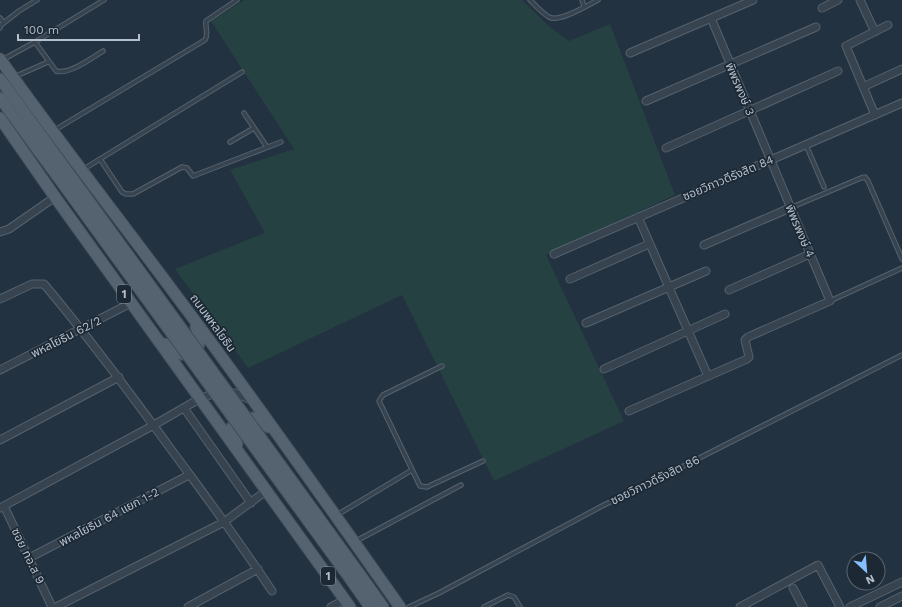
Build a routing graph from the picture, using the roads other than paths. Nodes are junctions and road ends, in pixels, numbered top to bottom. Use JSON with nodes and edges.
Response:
{"nodes":[{"id":1,"x":37,"y":0,"type":"edge"},
{"id":2,"x":104,"y":0,"type":"edge"},
{"id":3,"x":237,"y":0,"type":"edge"},
{"id":4,"x":530,"y":0,"type":"edge"},
{"id":5,"x":582,"y":0,"type":"edge"},
{"id":6,"x":598,"y":0,"type":"edge"},
{"id":7,"x":753,"y":0,"type":"edge"},
{"id":8,"x":838,"y":0,"type":"edge"},
{"id":9,"x":860,"y":0,"type":"edge"},
{"id":10,"x":584,"y":6,"type":"junction"},
{"id":11,"x":822,"y":8,"type":"dead end"},
{"id":12,"x":0,"y":18,"type":"edge"},
{"id":13,"x":710,"y":18,"type":"junction"},
{"id":14,"x":4,"y":23,"type":"junction"},
{"id":15,"x":888,"y":25,"type":"dead end"},
{"id":16,"x":816,"y":27,"type":"dead end"},
{"id":17,"x":0,"y":28,"type":"edge"},
{"id":18,"x":875,"y":32,"type":"junction"},
{"id":19,"x":35,"y":42,"type":"junction"},
{"id":20,"x":103,"y":51,"type":"dead end"},
{"id":21,"x":630,"y":53,"type":"dead end"},
{"id":22,"x":1,"y":60,"type":"edge"},
{"id":23,"x":48,"y":62,"type":"junction"},
{"id":24,"x":730,"y":64,"type":"junction"},
{"id":25,"x":902,"y":69,"type":"edge"},
{"id":26,"x":838,"y":71,"type":"dead end"},
{"id":27,"x":242,"y":72,"type":"dead end"},
{"id":28,"x":13,"y":77,"type":"junction"},
{"id":29,"x":0,"y":79,"type":"edge"},
{"id":30,"x":863,"y":87,"type":"junction"},
{"id":31,"x":0,"y":98,"type":"edge"},
{"id":32,"x":646,"y":101,"type":"dead end"},
{"id":33,"x":902,"y":103,"type":"edge"},
{"id":34,"x":749,"y":111,"type":"junction"},
{"id":35,"x":244,"y":113,"type":"dead end"},
{"id":36,"x":875,"y":115,"type":"junction"},
{"id":37,"x":0,"y":118,"type":"edge"},
{"id":38,"x":254,"y":128,"type":"junction"},
{"id":39,"x":52,"y":132,"type":"junction"},
{"id":40,"x":230,"y":142,"type":"dead end"},
{"id":41,"x":280,"y":142,"type":"dead end"},
{"id":42,"x":806,"y":145,"type":"junction"},
{"id":43,"x":267,"y":147,"type":"junction"},
{"id":44,"x":666,"y":148,"type":"dead end"},
{"id":45,"x":100,"y":159,"type":"junction"},
{"id":46,"x":770,"y":160,"type":"junction"},
{"id":47,"x":82,"y":170,"type":"junction"},
{"id":48,"x":824,"y":187,"type":"dead end"},
{"id":49,"x":78,"y":196,"type":"junction"},
{"id":50,"x":55,"y":197,"type":"junction"},
{"id":51,"x":790,"y":208,"type":"junction"},
{"id":52,"x":638,"y":217,"type":"junction"},
{"id":53,"x":0,"y":232,"type":"edge"},
{"id":54,"x":649,"y":244,"type":"junction"},
{"id":55,"x":704,"y":245,"type":"dead end"},
{"id":56,"x":554,"y":254,"type":"dead end"},
{"id":57,"x":810,"y":254,"type":"junction"},
{"id":58,"x":902,"y":259,"type":"edge"},
{"id":59,"x":902,"y":268,"type":"edge"},
{"id":60,"x":706,"y":271,"type":"dead end"},
{"id":61,"x":570,"y":279,"type":"dead end"},
{"id":62,"x":668,"y":288,"type":"junction"},
{"id":63,"x":729,"y":290,"type":"dead end"},
{"id":64,"x":0,"y":299,"type":"edge"},
{"id":65,"x":830,"y":301,"type":"junction"},
{"id":66,"x":182,"y":302,"type":"junction"},
{"id":67,"x":131,"y":303,"type":"junction"},
{"id":68,"x":724,"y":314,"type":"dead end"},
{"id":69,"x":586,"y":323,"type":"dead end"},
{"id":70,"x":149,"y":327,"type":"junction"},
{"id":71,"x":82,"y":329,"type":"junction"},
{"id":72,"x":688,"y":332,"type":"junction"},
{"id":73,"x":902,"y":355,"type":"edge"},
{"id":74,"x":442,"y":366,"type":"dead end"},
{"id":75,"x":604,"y":369,"type":"dead end"},
{"id":76,"x":0,"y":370,"type":"edge"},
{"id":77,"x":708,"y":376,"type":"junction"},
{"id":78,"x":118,"y":378,"type":"junction"},
{"id":79,"x":199,"y":399,"type":"junction"},
{"id":80,"x":255,"y":403,"type":"junction"},
{"id":81,"x":184,"y":408,"type":"junction"},
{"id":82,"x":629,"y":411,"type":"dead end"},
{"id":83,"x":154,"y":425,"type":"junction"},
{"id":84,"x":0,"y":440,"type":"edge"},
{"id":85,"x":286,"y":446,"type":"junction"},
{"id":86,"x":483,"y":461,"type":"dead end"},
{"id":87,"x":250,"y":468,"type":"junction"},
{"id":88,"x":412,"y":470,"type":"junction"},
{"id":89,"x":189,"y":475,"type":"junction"},
{"id":90,"x":461,"y":486,"type":"dead end"},
{"id":91,"x":266,"y":491,"type":"junction"},
{"id":92,"x":251,"y":503,"type":"junction"},
{"id":93,"x":2,"y":507,"type":"edge"},
{"id":94,"x":336,"y":516,"type":"junction"},
{"id":95,"x":224,"y":522,"type":"junction"},
{"id":96,"x":354,"y":542,"type":"junction"},
{"id":97,"x":29,"y":558,"type":"junction"},
{"id":98,"x":258,"y":569,"type":"junction"},
{"id":99,"x":353,"y":575,"type":"junction"},
{"id":100,"x":902,"y":582,"type":"edge"},
{"id":101,"x":793,"y":588,"type":"dead end"},
{"id":102,"x":272,"y":591,"type":"dead end"},
{"id":103,"x":902,"y":596,"type":"edge"},
{"id":104,"x":347,"y":603,"type":"edge"},
{"id":105,"x":52,"y":607,"type":"edge"},
{"id":106,"x":56,"y":607,"type":"edge"},
{"id":107,"x":188,"y":607,"type":"edge"},
{"id":108,"x":331,"y":607,"type":"edge"},
{"id":109,"x":370,"y":607,"type":"edge"},
{"id":110,"x":383,"y":607,"type":"edge"},
{"id":111,"x":400,"y":607,"type":"edge"},
{"id":112,"x":409,"y":607,"type":"edge"},
{"id":113,"x":484,"y":607,"type":"edge"},
{"id":114,"x":520,"y":607,"type":"edge"},
{"id":115,"x":740,"y":607,"type":"edge"},
{"id":116,"x":802,"y":607,"type":"edge"},
{"id":117,"x":840,"y":607,"type":"edge"},
{"id":118,"x":850,"y":607,"type":"edge"},
{"id":119,"x":880,"y":607,"type":"edge"}],
"edges":[{"from":1,"to":14,"type":"lane"},
{"from":2,"to":19,"type":"lane"},
{"from":3,"to":39,"type":"lane"},
{"from":4,"to":10,"type":"lane"},
{"from":5,"to":10,"type":"lane"},
{"from":6,"to":10,"type":"lane"},
{"from":7,"to":13,"type":"street"},
{"from":8,"to":11,"type":"street"},
{"from":9,"to":18,"type":"street"},
{"from":12,"to":14,"type":"lane"},
{"from":13,"to":21,"type":"street"},
{"from":13,"to":24,"type":"street","name":"พิพรพงษ์ 3"},
{"from":14,"to":17,"type":"lane"},
{"from":15,"to":18,"type":"street"},
{"from":16,"to":24,"type":"street"},
{"from":18,"to":30,"type":"street"},
{"from":19,"to":22,"type":"lane"},
{"from":19,"to":23,"type":"lane"},
{"from":20,"to":23,"type":"lane"},
{"from":22,"to":28,"type":"main road","name":"ถนนพหลโยธิน"},
{"from":23,"to":28,"type":"lane"},
{"from":24,"to":32,"type":"street"},
{"from":24,"to":34,"type":"street","name":"พิพรพงษ์ 3"},
{"from":25,"to":30,"type":"street"},
{"from":26,"to":34,"type":"street"},
{"from":27,"to":45,"type":"lane"},
{"from":28,"to":39,"type":"main road","name":"ถนนพหลโยธิน"},
{"from":29,"to":49,"type":"main road"},
{"from":30,"to":36,"type":"street"},
{"from":31,"to":49,"type":"main road"},
{"from":33,"to":36,"type":"street","name":"ซอยวิภาวดีรังสิต 84"},
{"from":34,"to":44,"type":"street"},
{"from":34,"to":46,"type":"street","name":"พิพรพงษ์ 3"},
{"from":35,"to":38,"type":"lane"},
{"from":36,"to":42,"type":"street","name":"ซอยวิภาวดีรังสิต 84"},
{"from":37,"to":50,"type":"main road","number":"1"},
{"from":38,"to":40,"type":"lane"},
{"from":38,"to":43,"type":"lane"},
{"from":39,"to":47,"type":"main road","name":"ถนนพหลโยธิน"},
{"from":41,"to":43,"type":"lane"},
{"from":42,"to":46,"type":"street","name":"ซอยวิภาวดีรังสิต 84"},
{"from":42,"to":48,"type":"lane"},
{"from":43,"to":45,"type":"lane"},
{"from":45,"to":47,"type":"lane"},
{"from":46,"to":51,"type":"street","name":"พิพรพงษ์ 4"},
{"from":46,"to":52,"type":"street","name":"ซอยวิภาวดีรังสิต 84"},
{"from":47,"to":66,"type":"main road","name":"ถนนพหลโยธิน"},
{"from":49,"to":99,"type":"main road","bridge":true},
{"from":50,"to":53,"type":"street"},
{"from":50,"to":67,"type":"main road","number":"1"},
{"from":51,"to":55,"type":"street"},
{"from":51,"to":57,"type":"street","name":"พิพรพงษ์ 4"},
{"from":51,"to":58,"type":"lane"},
{"from":52,"to":54,"type":"street"},
{"from":52,"to":56,"type":"street","name":"ซอยวิภาวดีรังสิต 84"},
{"from":54,"to":61,"type":"street"},
{"from":54,"to":62,"type":"street"},
{"from":57,"to":63,"type":"street"},
{"from":57,"to":65,"type":"street","name":"พิพรพงษ์ 4"},
{"from":59,"to":65,"type":"lane"},
{"from":60,"to":62,"type":"street"},
{"from":62,"to":69,"type":"street"},
{"from":62,"to":72,"type":"street"},
{"from":64,"to":71,"type":"street"},
{"from":65,"to":77,"type":"street"},
{"from":66,"to":70,"type":"main road"},
{"from":66,"to":80,"type":"main road","name":"ถนนพหลโยธิน"},
{"from":67,"to":70,"type":"main road","number":"1"},
{"from":67,"to":71,"type":"street","name":"พหลโยธิน 62/2"},
{"from":68,"to":72,"type":"street"},
{"from":70,"to":79,"type":"main road","number":"1"},
{"from":71,"to":76,"type":"street","name":"พหลโยธิน 62/2"},
{"from":71,"to":78,"type":"street"},
{"from":72,"to":75,"type":"street"},
{"from":72,"to":77,"type":"street"},
{"from":73,"to":112,"type":"lane","name":"ซอยวิภาวดีรังสิต 86"},
{"from":74,"to":88,"type":"lane"},
{"from":77,"to":82,"type":"street"},
{"from":78,"to":83,"type":"street"},
{"from":78,"to":84,"type":"street"},
{"from":79,"to":80,"type":"street"},
{"from":79,"to":81,"type":"street"},
{"from":79,"to":87,"type":"main road","number":"1"},
{"from":80,"to":85,"type":"main road","name":"ถนนพหลโยธิน"},
{"from":81,"to":83,"type":"street"},
{"from":81,"to":92,"type":"street"},
{"from":83,"to":89,"type":"street"},
{"from":83,"to":93,"type":"street"},
{"from":85,"to":87,"type":"main road"},
{"from":85,"to":94,"type":"main road","name":"ถนนพหลโยธิน"},
{"from":86,"to":88,"type":"lane"},
{"from":87,"to":91,"type":"main road","number":"1"},
{"from":88,"to":94,"type":"lane"},
{"from":89,"to":95,"type":"street"},
{"from":89,"to":97,"type":"street","name":"พหลโยธิน 64 แยก 1-2"},
{"from":90,"to":96,"type":"lane"},
{"from":91,"to":92,"type":"street"},
{"from":91,"to":104,"type":"main road","number":"1"},
{"from":92,"to":95,"type":"street"},
{"from":93,"to":97,"type":"street","name":"ซอย ทอ.ส 9"},
{"from":94,"to":96,"type":"main road","name":"ถนนพหลโยธิน"},
{"from":95,"to":98,"type":"street"},
{"from":95,"to":106,"type":"street"},
{"from":96,"to":111,"type":"main road","name":"ถนนพหลโยธิน"},
{"from":97,"to":105,"type":"street","name":"ซอย ทอ.ส 9"},
{"from":98,"to":102,"type":"street"},
{"from":98,"to":107,"type":"street"},
{"from":99,"to":109,"type":"main road"},
{"from":99,"to":110,"type":"main road"},
{"from":100,"to":118,"type":"street"},
{"from":101,"to":116,"type":"street"},
{"from":103,"to":119,"type":"street"},
{"from":104,"to":108,"type":"street"},
{"from":113,"to":114,"type":"lane"},
{"from":115,"to":117,"type":"street"}]}
